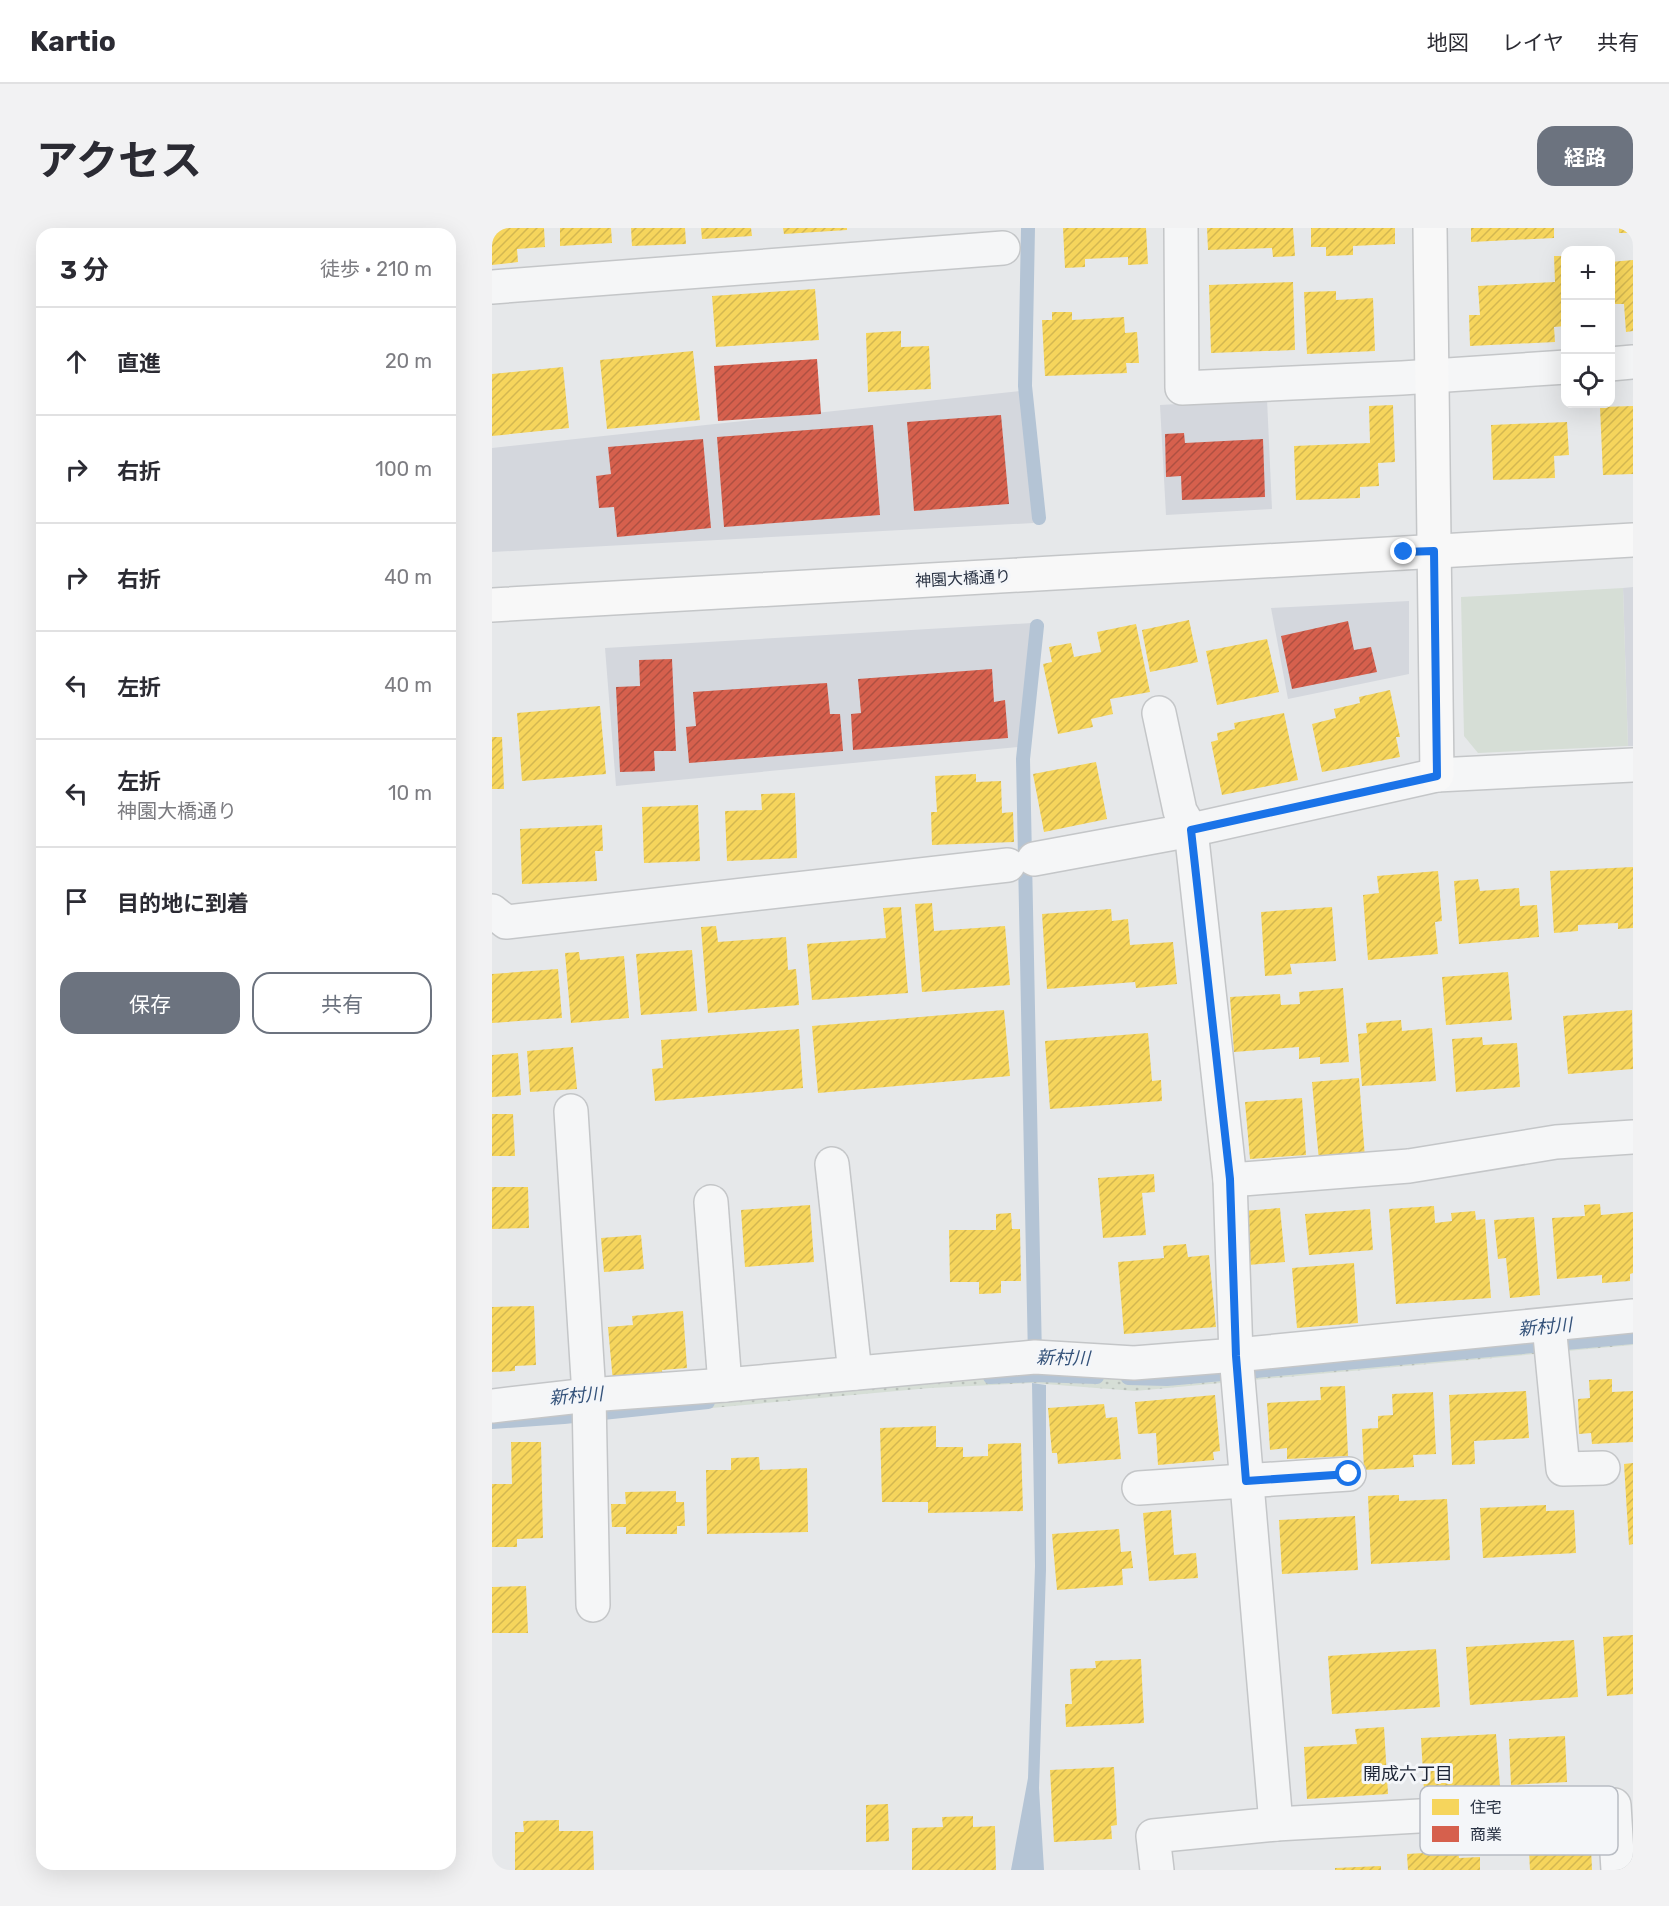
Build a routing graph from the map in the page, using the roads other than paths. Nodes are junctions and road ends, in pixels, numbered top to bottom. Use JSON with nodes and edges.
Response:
{"nodes":[{"id":1,"x":1181,"y":228,"type":"edge"},
{"id":2,"x":1430,"y":228,"type":"edge"},
{"id":3,"x":1003,"y":248,"type":"dead end"},
{"id":4,"x":492,"y":287,"type":"edge"},
{"id":5,"x":1633,"y":362,"type":"edge"},
{"id":6,"x":1615,"y":364,"type":"edge"},
{"id":7,"x":1561,"y":367,"type":"edge"},
{"id":8,"x":1430,"y":376,"type":"junction"},
{"id":9,"x":1633,"y":540,"type":"edge"},
{"id":10,"x":1434,"y":551,"type":"junction"},
{"id":11,"x":492,"y":605,"type":"edge"},
{"id":12,"x":1160,"y":713,"type":"dead end"},
{"id":13,"x":1633,"y":765,"type":"edge"},
{"id":14,"x":1437,"y":776,"type":"junction"},
{"id":15,"x":1191,"y":830,"type":"junction"},
{"id":16,"x":492,"y":911,"type":"edge"},
{"id":17,"x":572,"y":1111,"type":"dead end"},
{"id":18,"x":1633,"y":1137,"type":"edge"},
{"id":19,"x":832,"y":1164,"type":"dead end"},
{"id":20,"x":1230,"y":1179,"type":"junction"},
{"id":21,"x":711,"y":1202,"type":"dead end"},
{"id":22,"x":1633,"y":1316,"type":"edge"},
{"id":23,"x":1549,"y":1324,"type":"junction"},
{"id":24,"x":1236,"y":1356,"type":"junction"},
{"id":25,"x":855,"y":1373,"type":"junction"},
{"id":26,"x":724,"y":1385,"type":"junction"},
{"id":27,"x":492,"y":1406,"type":"edge"},
{"id":28,"x":589,"y":1409,"type":"junction"},
{"id":29,"x":1603,"y":1468,"type":"dead end"},
{"id":30,"x":1349,"y":1474,"type":"dead end"},
{"id":31,"x":1246,"y":1481,"type":"junction"},
{"id":32,"x":1139,"y":1488,"type":"dead end"},
{"id":33,"x":593,"y":1605,"type":"dead end"},
{"id":34,"x":1420,"y":1816,"type":"edge"},
{"id":35,"x":1276,"y":1824,"type":"junction"},
{"id":36,"x":1617,"y":1855,"type":"edge"},
{"id":37,"x":1157,"y":1870,"type":"edge"},
{"id":38,"x":1618,"y":1870,"type":"edge"}],
"edges":[{"from":1,"to":8,"type":"street"},
{"from":2,"to":8,"type":"street"},
{"from":3,"to":4,"type":"street"},
{"from":5,"to":6,"type":"street"},
{"from":7,"to":8,"type":"street"},
{"from":8,"to":10,"type":"street"},
{"from":9,"to":10,"type":"street","name":"神園大橋通り"},
{"from":10,"to":11,"type":"street","name":"神園大橋通り"},
{"from":10,"to":14,"type":"street"},
{"from":12,"to":15,"type":"street"},
{"from":13,"to":14,"type":"street"},
{"from":14,"to":15,"type":"street"},
{"from":15,"to":16,"type":"street"},
{"from":15,"to":20,"type":"street"},
{"from":17,"to":28,"type":"street"},
{"from":18,"to":20,"type":"street"},
{"from":19,"to":25,"type":"street"},
{"from":20,"to":24,"type":"street"},
{"from":21,"to":26,"type":"street"},
{"from":22,"to":23,"type":"street"},
{"from":23,"to":24,"type":"street"},
{"from":23,"to":29,"type":"street"},
{"from":24,"to":25,"type":"street"},
{"from":24,"to":31,"type":"street"},
{"from":25,"to":26,"type":"street"},
{"from":26,"to":28,"type":"street"},
{"from":27,"to":28,"type":"street"},
{"from":28,"to":33,"type":"street"},
{"from":30,"to":31,"type":"street"},
{"from":31,"to":32,"type":"street"},
{"from":31,"to":35,"type":"street"},
{"from":34,"to":35,"type":"street"},
{"from":35,"to":37,"type":"street"},
{"from":36,"to":38,"type":"street"}]}
